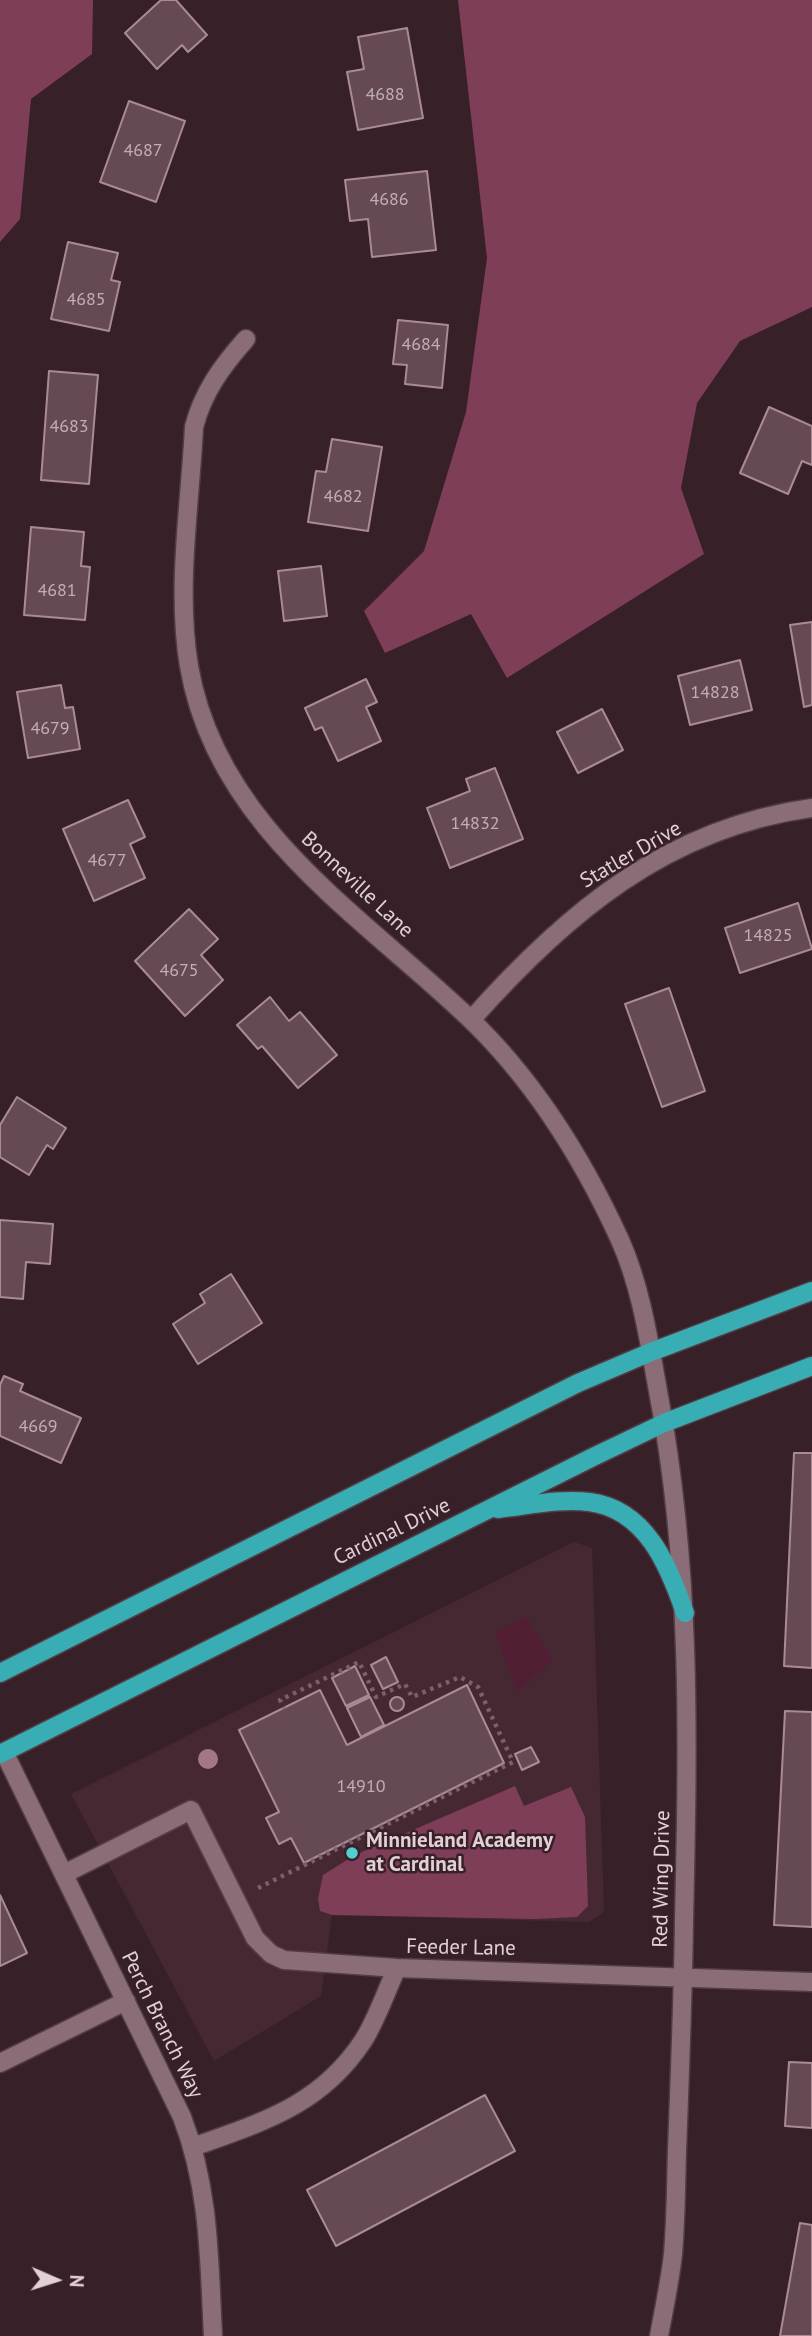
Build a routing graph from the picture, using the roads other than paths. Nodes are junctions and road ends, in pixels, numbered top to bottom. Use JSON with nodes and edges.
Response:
{"nodes":[{"id":1,"x":246,"y":340,"type":"dead end"},
{"id":2,"x":812,"y":808,"type":"edge"},
{"id":3,"x":471,"y":1020,"type":"junction"},
{"id":4,"x":812,"y":1291,"type":"edge"},
{"id":5,"x":651,"y":1352,"type":"junction"},
{"id":6,"x":812,"y":1366,"type":"edge"},
{"id":7,"x":664,"y":1423,"type":"junction"},
{"id":8,"x":488,"y":1510,"type":"junction"},
{"id":9,"x":685,"y":1613,"type":"junction"},
{"id":10,"x":0,"y":1673,"type":"edge"},
{"id":11,"x":2,"y":1753,"type":"edge"},
{"id":12,"x":64,"y":1874,"type":"junction"},
{"id":13,"x":397,"y":1968,"type":"junction"},
{"id":14,"x":683,"y":1978,"type":"junction"},
{"id":15,"x":812,"y":1982,"type":"edge"},
{"id":16,"x":126,"y":2001,"type":"junction"},
{"id":17,"x":0,"y":2063,"type":"edge"},
{"id":18,"x":193,"y":2147,"type":"junction"},
{"id":19,"x":213,"y":2336,"type":"edge"},
{"id":20,"x":659,"y":2336,"type":"edge"}],
"edges":[{"from":1,"to":3,"type":"street","name":"Bonneville Lane"},
{"from":2,"to":3,"type":"street","name":"Statler Drive"},
{"from":3,"to":5,"type":"street","name":"Bonneville Lane"},
{"from":4,"to":5,"type":"main road"},
{"from":5,"to":7,"type":"street","name":"Bonneville Lane"},
{"from":5,"to":10,"type":"main road"},
{"from":6,"to":7,"type":"main road","name":"Cardinal Drive"},
{"from":7,"to":8,"type":"main road","name":"Cardinal Drive"},
{"from":7,"to":9,"type":"street","name":"Red Wing Drive"},
{"from":8,"to":9,"type":"main road"},
{"from":8,"to":11,"type":"main road","name":"Cardinal Drive"},
{"from":9,"to":14,"type":"street","name":"Red Wing Drive"},
{"from":11,"to":12,"type":"street","name":"Perch Branch Way"},
{"from":12,"to":13,"type":"street"},
{"from":12,"to":16,"type":"street","name":"Perch Branch Way"},
{"from":13,"to":14,"type":"street","name":"Feeder Lane"},
{"from":13,"to":18,"type":"street","name":"Feeder Lane"},
{"from":14,"to":15,"type":"street","name":"Feeder Lane"},
{"from":14,"to":20,"type":"street","name":"Red Wing Drive"},
{"from":16,"to":17,"type":"street"},
{"from":16,"to":18,"type":"street","name":"Perch Branch Way"},
{"from":18,"to":19,"type":"street","name":"Perch Branch Way"}]}
